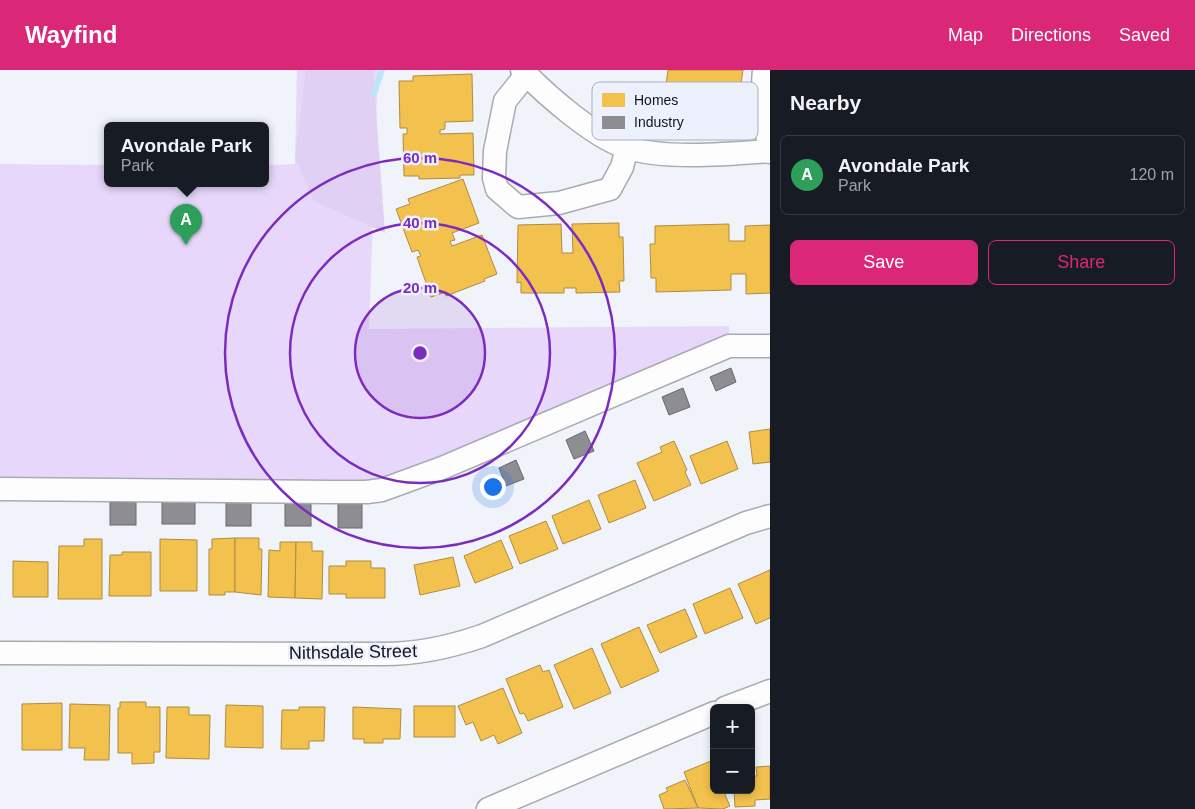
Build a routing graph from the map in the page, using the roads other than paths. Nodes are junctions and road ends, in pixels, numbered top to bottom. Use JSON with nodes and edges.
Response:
{"nodes":[{"id":1,"x":764,"y":70,"type":"edge"},
{"id":2,"x":524,"y":72,"type":"edge"},
{"id":3,"x":592,"y":128,"type":"edge"},
{"id":4,"x":608,"y":140,"type":"edge"},
{"id":5,"x":627,"y":148,"type":"junction"},
{"id":6,"x":769,"y":151,"type":"edge"},
{"id":7,"x":770,"y":346,"type":"edge"},
{"id":8,"x":0,"y":489,"type":"edge"},
{"id":9,"x":770,"y":516,"type":"edge"},
{"id":10,"x":0,"y":653,"type":"edge"},
{"id":11,"x":770,"y":691,"type":"edge"},
{"id":12,"x":736,"y":704,"type":"edge"},
{"id":13,"x":710,"y":715,"type":"edge"},
{"id":14,"x":488,"y":809,"type":"edge"}],
"edges":[{"from":1,"to":6,"type":"street"},
{"from":2,"to":3,"type":"street"},
{"from":2,"to":5,"type":"street"},
{"from":4,"to":5,"type":"street"},
{"from":5,"to":6,"type":"street"},
{"from":7,"to":8,"type":"street"},
{"from":9,"to":10,"type":"street","name":"Nithsdale Street"},
{"from":11,"to":12,"type":"street"},
{"from":13,"to":14,"type":"street"}]}
